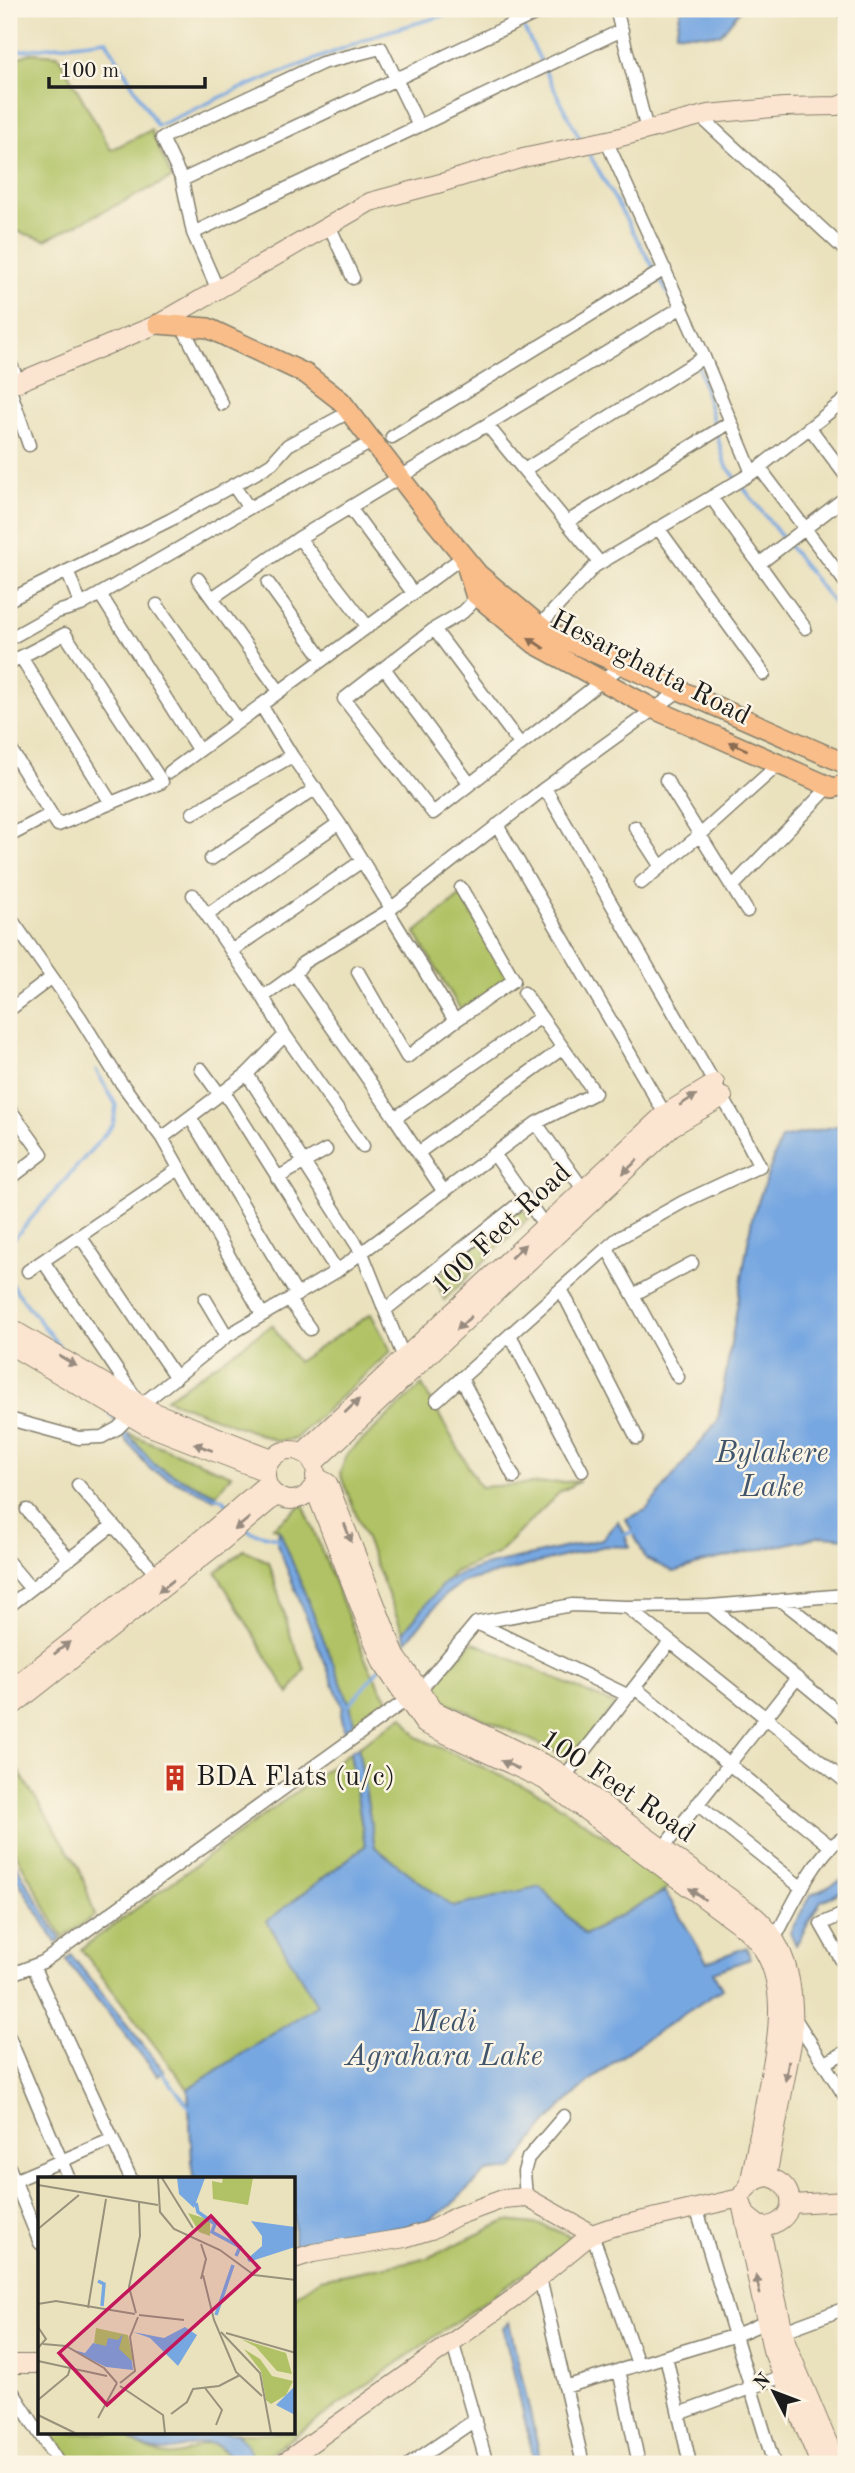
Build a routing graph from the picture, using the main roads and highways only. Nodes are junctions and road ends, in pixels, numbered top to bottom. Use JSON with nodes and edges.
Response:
{"nodes":[{"id":1,"x":846,"y":103,"type":"edge"},
{"id":2,"x":158,"y":324,"type":"junction"},
{"id":3,"x":12,"y":385,"type":"edge"},
{"id":4,"x":464,"y":556,"type":"junction"},
{"id":5,"x":846,"y":764,"type":"edge"},
{"id":6,"x":838,"y":785,"type":"edge"},
{"id":7,"x":9,"y":1327,"type":"edge"},
{"id":8,"x":9,"y":1345,"type":"edge"},
{"id":9,"x":135,"y":1411,"type":"junction"},
{"id":10,"x":310,"y":1471,"type":"junction"},
{"id":11,"x":267,"y":1484,"type":"junction"},
{"id":12,"x":215,"y":1537,"type":"junction"},
{"id":13,"x":9,"y":1690,"type":"edge"},
{"id":14,"x":414,"y":1694,"type":"junction"},
{"id":15,"x":9,"y":1709,"type":"edge"},
{"id":16,"x":757,"y":1929,"type":"junction"},
{"id":17,"x":776,"y":1958,"type":"junction"},
{"id":18,"x":767,"y":2177,"type":"junction"},
{"id":19,"x":745,"y":2192,"type":"junction"},
{"id":20,"x":846,"y":2201,"type":"edge"},
{"id":21,"x":791,"y":2204,"type":"junction"},
{"id":22,"x":760,"y":2225,"type":"junction"},
{"id":23,"x":592,"y":2234,"type":"junction"},
{"id":24,"x":296,"y":2258,"type":"edge"},
{"id":25,"x":9,"y":2364,"type":"edge"},
{"id":26,"x":38,"y":2364,"type":"edge"},
{"id":27,"x":282,"y":2464,"type":"edge"},
{"id":28,"x":820,"y":2464,"type":"edge"},
{"id":29,"x":837,"y":2464,"type":"edge"}],
"edges":[{"from":1,"to":2,"type":"main road"},
{"from":2,"to":3,"type":"main road","name":"Hesarghatta Road"},
{"from":2,"to":4,"type":"main road","name":"Hesarghatta Road"},
{"from":4,"to":5,"type":"main road","name":"Hesarghatta Road"},
{"from":6,"to":4,"type":"main road","name":"Hesarghatta Road","one_way":true},
{"from":7,"to":9,"type":"main road","one_way":true},
{"from":8,"to":9,"type":"main road"},
{"from":9,"to":11,"type":"main road"},
{"from":10,"to":10,"type":"main road","name":"100 Feet Road","one_way":true},
{"from":10,"to":11,"type":"main road"},
{"from":10,"to":11,"type":"main road"},
{"from":10,"to":14,"type":"main road","name":"100 Feet Road"},
{"from":11,"to":12,"type":"main road"},
{"from":13,"to":12,"type":"main road","one_way":true},
{"from":12,"to":15,"type":"main road","one_way":true},
{"from":14,"to":16,"type":"main road","name":"100 Feet Road"},
{"from":16,"to":14,"type":"main road","name":"100 Feet Road","one_way":true},
{"from":16,"to":17,"type":"main road","name":"100 Feet Road"},
{"from":16,"to":17,"type":"main road","name":"100 Feet Road"},
{"from":17,"to":18,"type":"main road","name":"100 Feet Road","one_way":true},
{"from":17,"to":19,"type":"main road","name":"100 Feet Road"},
{"from":18,"to":19,"type":"main road"},
{"from":18,"to":21,"type":"main road"},
{"from":19,"to":22,"type":"main road"},
{"from":19,"to":23,"type":"main road"},
{"from":28,"to":19,"type":"main road","name":"100 Feet Road","one_way":true},
{"from":20,"to":21,"type":"main road"},
{"from":21,"to":22,"type":"main road"},
{"from":22,"to":29,"type":"main road"},
{"from":23,"to":24,"type":"main road"},
{"from":23,"to":27,"type":"main road"},
{"from":25,"to":26,"type":"main road"}]}
